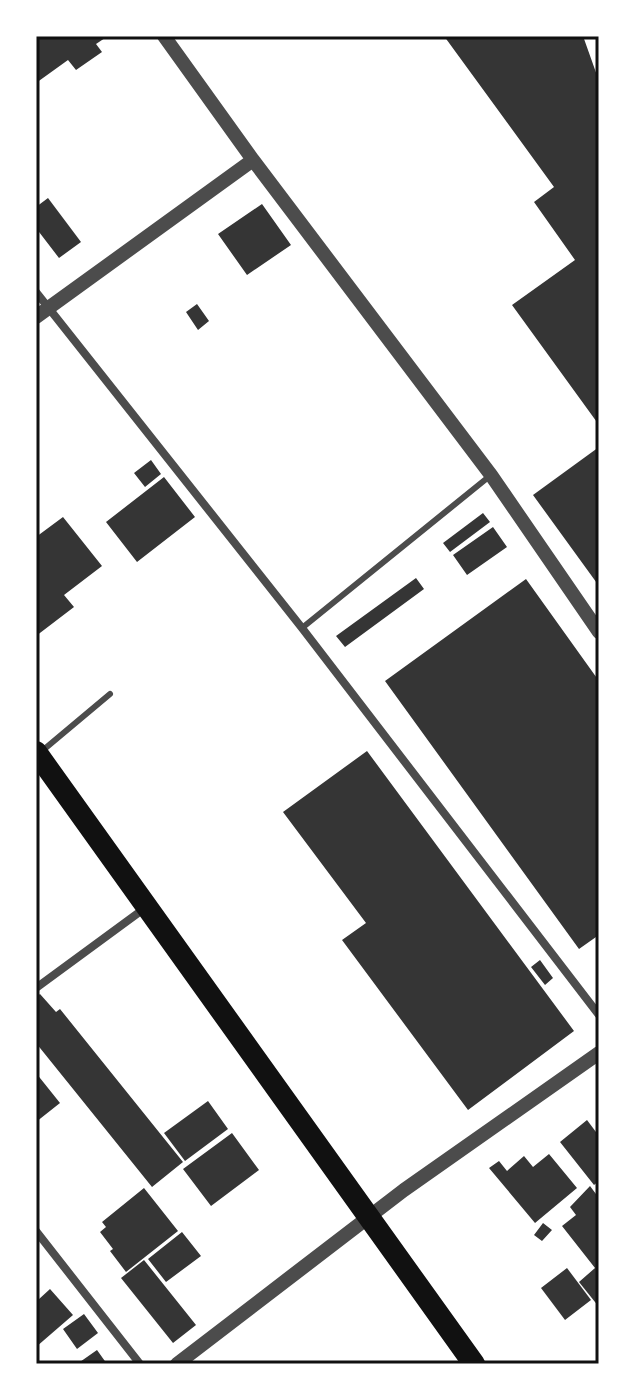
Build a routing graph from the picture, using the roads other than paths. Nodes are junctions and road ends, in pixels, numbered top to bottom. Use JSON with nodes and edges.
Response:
{"nodes":[{"id":1,"x":164,"y":36,"type":"edge"},
{"id":2,"x":253,"y":160,"type":"junction"},
{"id":3,"x":36,"y":292,"type":"edge"},
{"id":4,"x":42,"y":312,"type":"edge"},
{"id":5,"x":491,"y":475,"type":"junction"},
{"id":6,"x":302,"y":628,"type":"junction"},
{"id":7,"x":599,"y":632,"type":"edge"},
{"id":8,"x":110,"y":694,"type":"dead end"},
{"id":9,"x":37,"y":753,"type":"edge"},
{"id":10,"x":146,"y":907,"type":"junction"},
{"id":11,"x":36,"y":988,"type":"edge"},
{"id":12,"x":599,"y":1015,"type":"edge"},
{"id":13,"x":599,"y":1053,"type":"edge"},
{"id":14,"x":369,"y":1217,"type":"junction"},
{"id":15,"x":36,"y":1231,"type":"edge"},
{"id":16,"x":140,"y":1364,"type":"edge"},
{"id":17,"x":177,"y":1364,"type":"edge"},
{"id":18,"x":474,"y":1364,"type":"edge"}],
"edges":[{"from":1,"to":2,"type":"street"},
{"from":2,"to":4,"type":"street"},
{"from":2,"to":5,"type":"street"},
{"from":3,"to":4,"type":"street"},
{"from":4,"to":6,"type":"street"},
{"from":5,"to":6,"type":"lane"},
{"from":5,"to":7,"type":"street"},
{"from":6,"to":12,"type":"street"},
{"from":8,"to":9,"type":"lane"},
{"from":9,"to":10,"type":"highway"},
{"from":10,"to":11,"type":"street"},
{"from":10,"to":14,"type":"highway"},
{"from":13,"to":14,"type":"street"},
{"from":14,"to":17,"type":"street"},
{"from":14,"to":18,"type":"highway"},
{"from":15,"to":16,"type":"street"}]}
